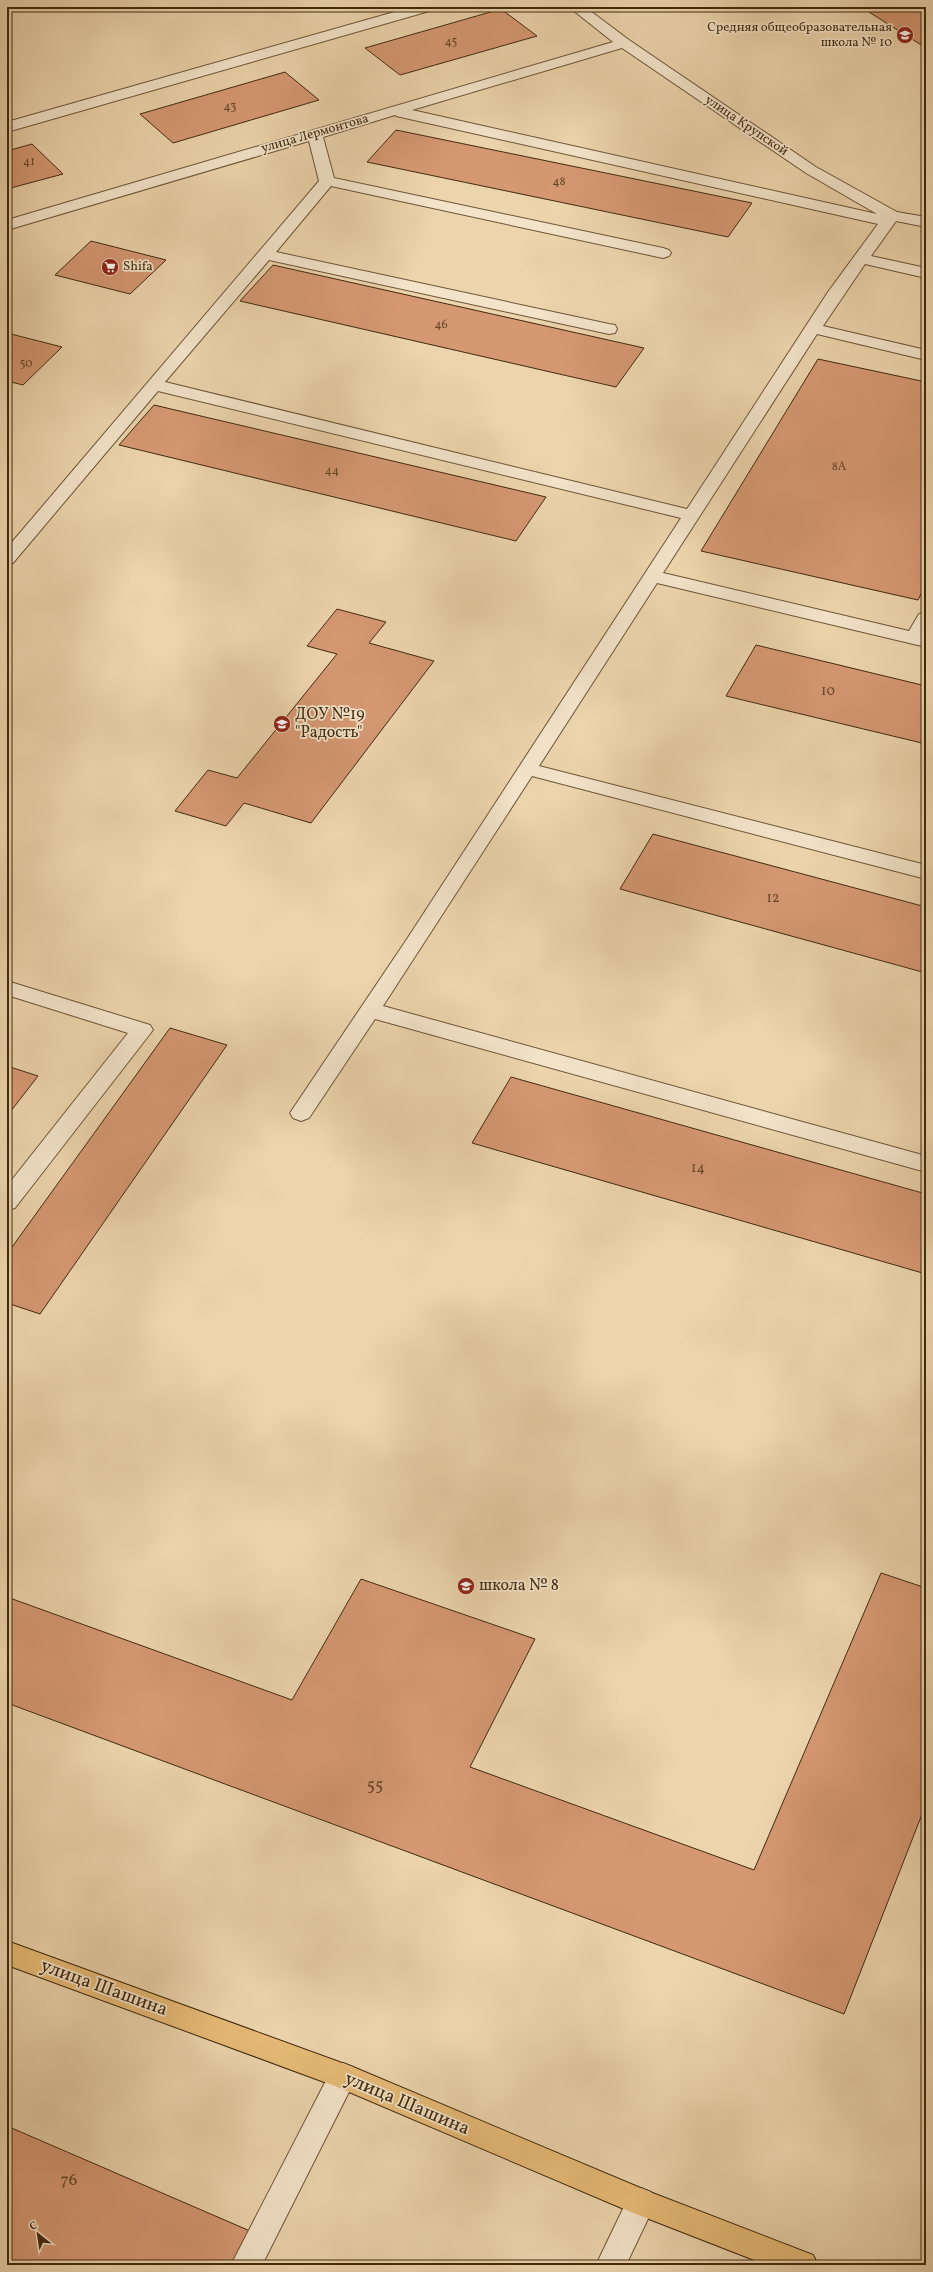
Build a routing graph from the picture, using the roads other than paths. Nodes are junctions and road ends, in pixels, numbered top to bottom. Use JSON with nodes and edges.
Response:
{"nodes":[{"id":1,"x":428,"y":7,"type":"edge"},
{"id":2,"x":576,"y":7,"type":"edge"},
{"id":3,"x":624,"y":43,"type":"junction"},
{"id":4,"x":395,"y":111,"type":"junction"},
{"id":5,"x":7,"y":127,"type":"edge"},
{"id":6,"x":315,"y":134,"type":"junction"},
{"id":7,"x":327,"y":181,"type":"junction"},
{"id":8,"x":890,"y":218,"type":"junction"},
{"id":9,"x":926,"y":222,"type":"edge"},
{"id":10,"x":7,"y":225,"type":"edge"},
{"id":11,"x":663,"y":253,"type":"dead end"},
{"id":12,"x":266,"y":254,"type":"junction"},
{"id":13,"x":861,"y":258,"type":"junction"},
{"id":14,"x":926,"y":273,"type":"edge"},
{"id":15,"x":812,"y":328,"type":"junction"},
{"id":16,"x":609,"y":329,"type":"dead end"},
{"id":17,"x":926,"y":355,"type":"edge"},
{"id":18,"x":155,"y":385,"type":"junction"},
{"id":19,"x":692,"y":515,"type":"junction"},
{"id":20,"x":8,"y":556,"type":"edge"},
{"id":21,"x":652,"y":576,"type":"junction"},
{"id":22,"x":926,"y":618,"type":"edge"},
{"id":23,"x":920,"y":640,"type":"edge"},
{"id":24,"x":527,"y":769,"type":"junction"},
{"id":25,"x":926,"y":872,"type":"edge"},
{"id":26,"x":7,"y":988,"type":"edge"},
{"id":27,"x":370,"y":1010,"type":"junction"},
{"id":28,"x":301,"y":1113,"type":"dead end"},
{"id":29,"x":926,"y":1164,"type":"edge"},
{"id":30,"x":7,"y":1202,"type":"edge"},
{"id":31,"x":7,"y":1953,"type":"edge"},
{"id":32,"x":342,"y":2076,"type":"junction"},
{"id":33,"x":641,"y":2202,"type":"junction"},
{"id":34,"x":246,"y":2265,"type":"edge"},
{"id":35,"x":611,"y":2265,"type":"edge"},
{"id":36,"x":803,"y":2265,"type":"edge"}],
"edges":[{"from":1,"to":5,"type":"street"},
{"from":2,"to":3,"type":"street","name":"улица Крупской"},
{"from":3,"to":4,"type":"street","name":"улица Лермонтова"},
{"from":3,"to":8,"type":"street","name":"улица Крупской"},
{"from":4,"to":6,"type":"street","name":"улица Лермонтова"},
{"from":4,"to":8,"type":"street"},
{"from":6,"to":7,"type":"street"},
{"from":6,"to":10,"type":"street","name":"улица Лермонтова"},
{"from":7,"to":11,"type":"street"},
{"from":7,"to":12,"type":"street"},
{"from":8,"to":9,"type":"street","name":"улица Крупской"},
{"from":8,"to":13,"type":"street"},
{"from":12,"to":16,"type":"street"},
{"from":12,"to":18,"type":"street"},
{"from":13,"to":14,"type":"street"},
{"from":13,"to":15,"type":"street"},
{"from":15,"to":17,"type":"street"},
{"from":15,"to":19,"type":"street"},
{"from":18,"to":19,"type":"street"},
{"from":18,"to":20,"type":"street"},
{"from":19,"to":21,"type":"street"},
{"from":21,"to":23,"type":"street"},
{"from":21,"to":24,"type":"street"},
{"from":22,"to":23,"type":"street"},
{"from":24,"to":25,"type":"street"},
{"from":24,"to":27,"type":"street"},
{"from":26,"to":30,"type":"street"},
{"from":27,"to":28,"type":"street"},
{"from":27,"to":29,"type":"street"},
{"from":31,"to":32,"type":"main road","name":"улица Шашина"},
{"from":32,"to":33,"type":"main road","name":"улица Шашина"},
{"from":32,"to":34,"type":"street"},
{"from":33,"to":35,"type":"street"},
{"from":33,"to":36,"type":"main road","name":"улица Шашина"}]}
